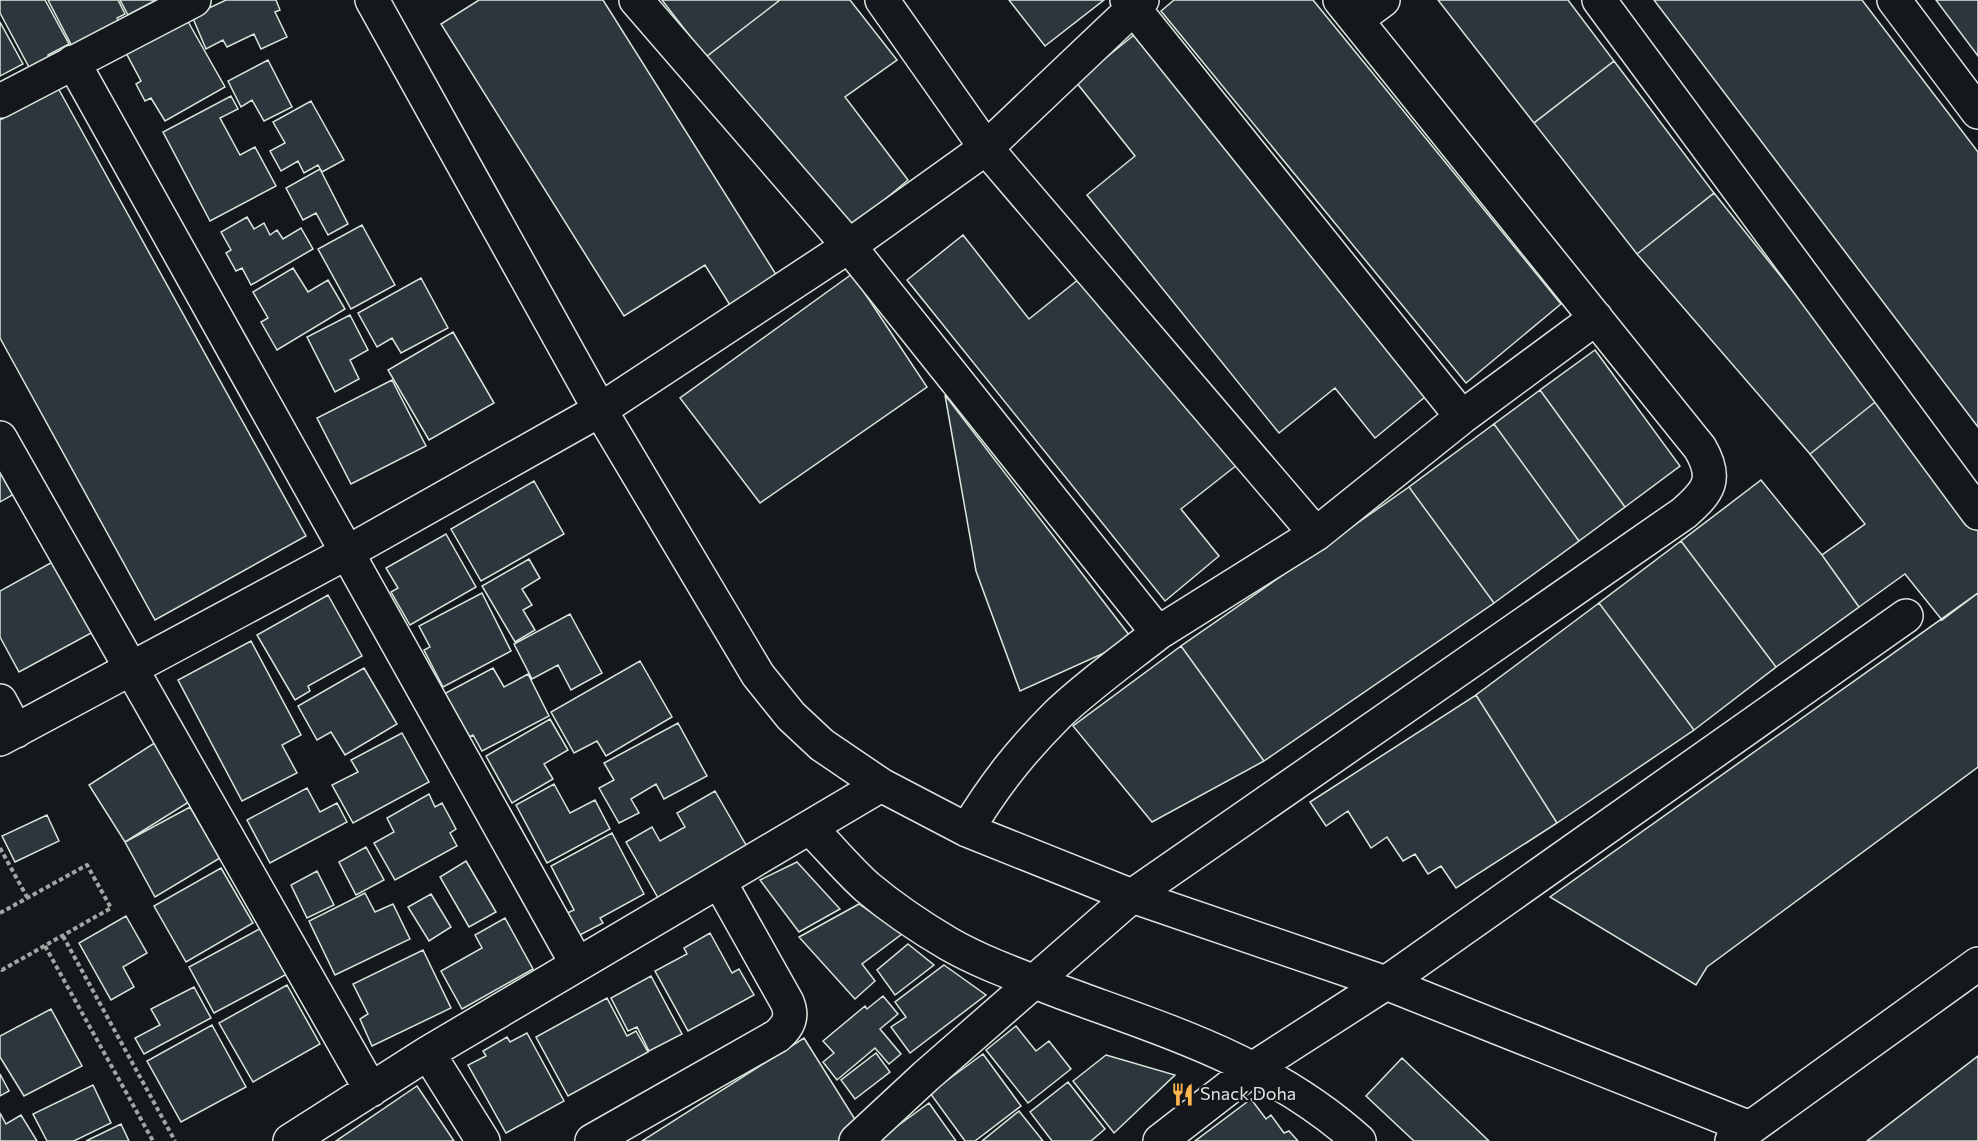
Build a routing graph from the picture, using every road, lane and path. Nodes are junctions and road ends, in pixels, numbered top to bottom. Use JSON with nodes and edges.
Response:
{"nodes":[{"id":1,"x":194,"y":0,"type":"edge"},
{"id":2,"x":372,"y":0,"type":"edge"},
{"id":3,"x":636,"y":0,"type":"edge"},
{"id":4,"x":882,"y":0,"type":"edge"},
{"id":5,"x":1383,"y":0,"type":"edge"},
{"id":6,"x":1599,"y":0,"type":"edge"},
{"id":7,"x":1894,"y":0,"type":"edge"},
{"id":8,"x":1134,"y":2,"type":"edge"},
{"id":9,"x":1348,"y":10,"type":"edge"},
{"id":10,"x":73,"y":62,"type":"junction"},
{"id":11,"x":0,"y":101,"type":"edge"},
{"id":12,"x":1978,"y":112,"type":"edge"},
{"id":13,"x":986,"y":148,"type":"junction"},
{"id":14,"x":849,"y":246,"type":"junction"},
{"id":15,"x":1596,"y":318,"type":"junction"},
{"id":16,"x":600,"y":410,"type":"junction"},
{"id":17,"x":1462,"y":417,"type":"junction"},
{"id":18,"x":0,"y":438,"type":"edge"},
{"id":19,"x":1978,"y":513,"type":"edge"},
{"id":20,"x":1316,"y":534,"type":"junction"},
{"id":21,"x":348,"y":552,"type":"junction"},
{"id":22,"x":1906,"y":616,"type":"dead end"},
{"id":23,"x":1158,"y":633,"type":"junction"},
{"id":24,"x":132,"y":669,"type":"junction"},
{"id":25,"x":0,"y":701,"type":"edge"},
{"id":26,"x":8,"y":735,"type":"edge"},
{"id":27,"x":881,"y":785,"type":"junction"},
{"id":28,"x":810,"y":828,"type":"junction"},
{"id":29,"x":967,"y":830,"type":"junction"},
{"id":30,"x":0,"y":848,"type":"edge"},
{"id":31,"x":719,"y":880,"type":"junction"},
{"id":32,"x":1132,"y":896,"type":"junction"},
{"id":33,"x":27,"y":897,"type":"junction"},
{"id":34,"x":0,"y":913,"type":"edge"},
{"id":35,"x":63,"y":936,"type":"junction"},
{"id":36,"x":45,"y":946,"type":"junction"},
{"id":37,"x":577,"y":964,"type":"junction"},
{"id":38,"x":1978,"y":964,"type":"edge"},
{"id":39,"x":0,"y":967,"type":"edge"},
{"id":40,"x":1034,"y":982,"type":"junction"},
{"id":41,"x":1386,"y":983,"type":"junction"},
{"id":42,"x":428,"y":1053,"type":"junction"},
{"id":43,"x":1254,"y":1068,"type":"junction"},
{"id":44,"x":371,"y":1089,"type":"junction"},
{"id":45,"x":1741,"y":1135,"type":"edge"},
{"id":46,"x":153,"y":1141,"type":"edge"},
{"id":47,"x":175,"y":1141,"type":"edge"},
{"id":48,"x":290,"y":1141,"type":"edge"},
{"id":49,"x":483,"y":1141,"type":"edge"},
{"id":50,"x":592,"y":1141,"type":"edge"},
{"id":51,"x":856,"y":1141,"type":"edge"},
{"id":52,"x":1160,"y":1141,"type":"edge"},
{"id":53,"x":1359,"y":1141,"type":"edge"}],
"edges":[{"from":1,"to":10,"type":"street"},
{"from":2,"to":16,"type":"street"},
{"from":3,"to":14,"type":"street"},
{"from":4,"to":13,"type":"street"},
{"from":5,"to":9,"type":"street"},
{"from":6,"to":19,"type":"street"},
{"from":7,"to":12,"type":"street"},
{"from":8,"to":13,"type":"street"},
{"from":8,"to":17,"type":"street"},
{"from":9,"to":15,"type":"street"},
{"from":10,"to":11,"type":"street"},
{"from":10,"to":21,"type":"street"},
{"from":13,"to":14,"type":"street"},
{"from":13,"to":20,"type":"street"},
{"from":14,"to":16,"type":"street"},
{"from":14,"to":23,"type":"street"},
{"from":15,"to":17,"type":"street"},
{"from":15,"to":32,"type":"street"},
{"from":16,"to":21,"type":"street"},
{"from":16,"to":27,"type":"street"},
{"from":17,"to":20,"type":"street"},
{"from":18,"to":24,"type":"street"},
{"from":20,"to":23,"type":"street"},
{"from":21,"to":24,"type":"street"},
{"from":21,"to":37,"type":"street"},
{"from":22,"to":41,"type":"street"},
{"from":23,"to":29,"type":"street"},
{"from":24,"to":26,"type":"street"},
{"from":24,"to":44,"type":"street"},
{"from":25,"to":26,"type":"street"},
{"from":27,"to":28,"type":"street"},
{"from":27,"to":29,"type":"street"},
{"from":28,"to":31,"type":"street"},
{"from":28,"to":40,"type":"street"},
{"from":29,"to":32,"type":"street"},
{"from":30,"to":33,"type":"path"},
{"from":31,"to":37,"type":"street"},
{"from":31,"to":50,"type":"street"},
{"from":32,"to":40,"type":"street"},
{"from":32,"to":41,"type":"street"},
{"from":33,"to":34,"type":"path"},
{"from":33,"to":35,"type":"path"},
{"from":35,"to":36,"type":"path"},
{"from":35,"to":47,"type":"path"},
{"from":36,"to":39,"type":"path"},
{"from":36,"to":46,"type":"path"},
{"from":37,"to":42,"type":"street"},
{"from":38,"to":45,"type":"street"},
{"from":40,"to":43,"type":"street"},
{"from":40,"to":51,"type":"street"},
{"from":41,"to":43,"type":"street"},
{"from":41,"to":45,"type":"street"},
{"from":42,"to":44,"type":"street"},
{"from":42,"to":49,"type":"street"},
{"from":43,"to":52,"type":"street"},
{"from":43,"to":53,"type":"street"},
{"from":44,"to":48,"type":"street"}]}
